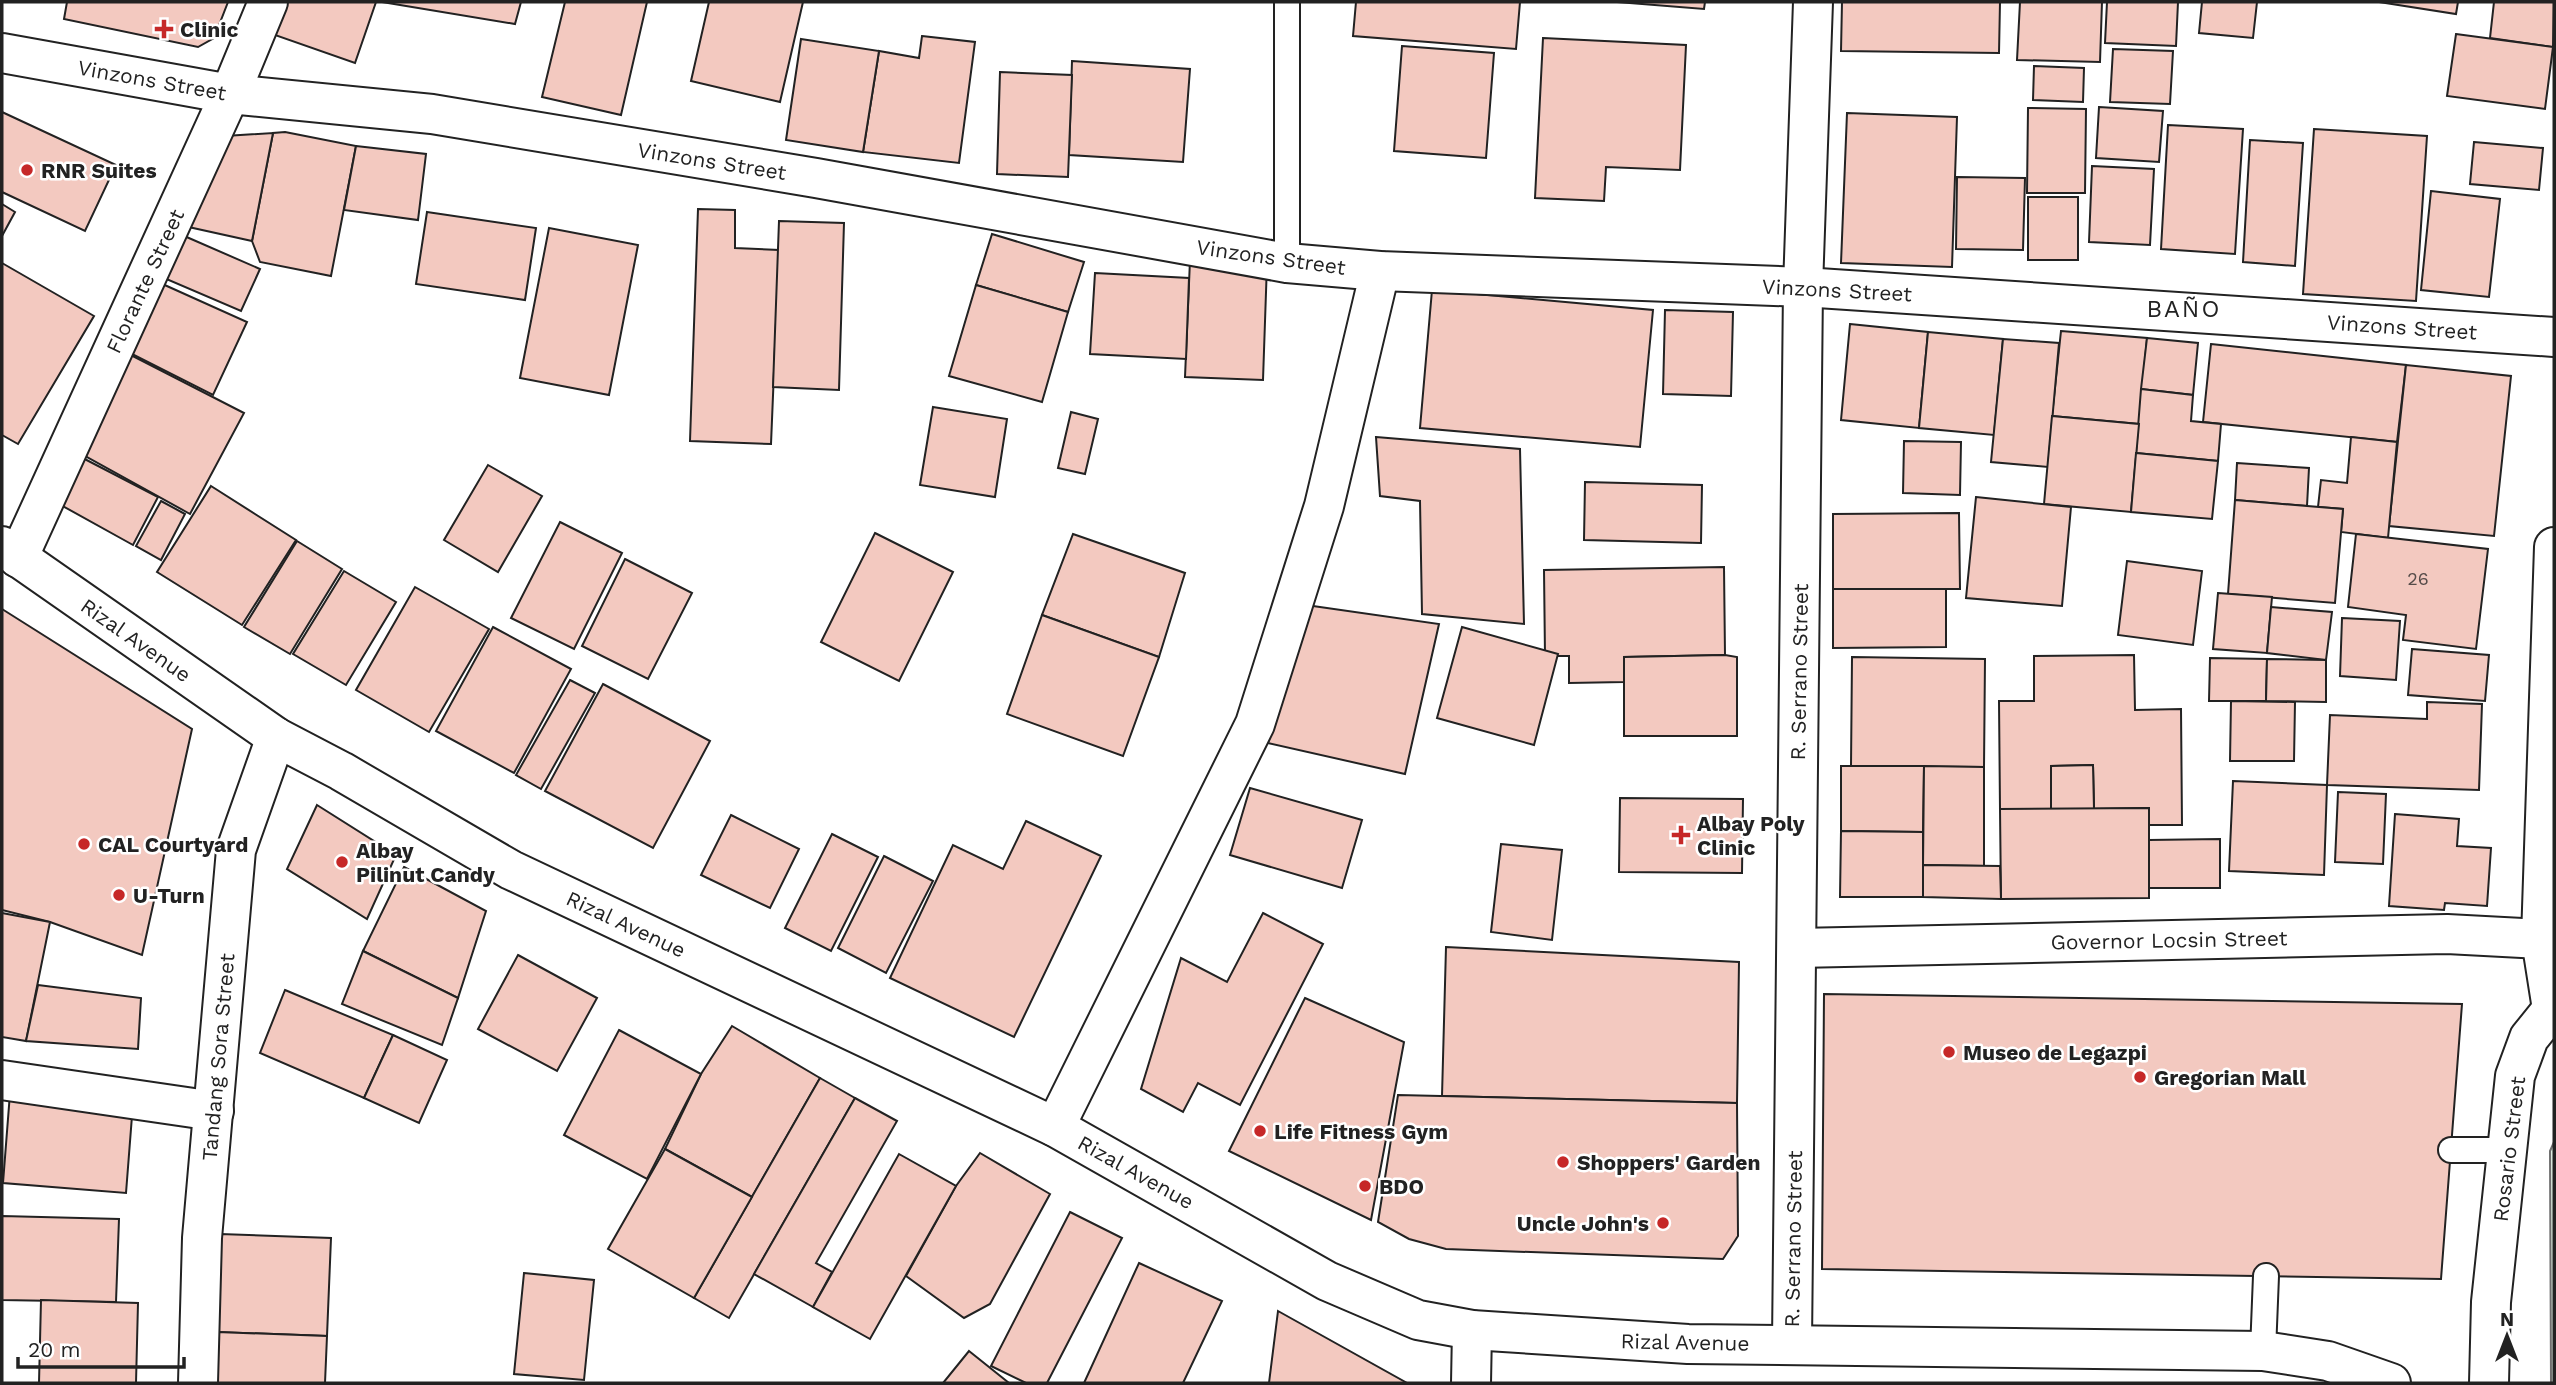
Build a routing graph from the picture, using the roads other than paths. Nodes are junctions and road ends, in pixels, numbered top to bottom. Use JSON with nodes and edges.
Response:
{"nodes":[{"id":1,"x":268,"y":2,"type":"edge"},
{"id":2,"x":1287,"y":2,"type":"edge"},
{"id":3,"x":1813,"y":2,"type":"edge"},
{"id":4,"x":2,"y":54,"type":"edge"},
{"id":5,"x":230,"y":94,"type":"junction"},
{"id":6,"x":1287,"y":263,"type":"junction"},
{"id":7,"x":1380,"y":271,"type":"junction"},
{"id":8,"x":1803,"y":287,"type":"junction"},
{"id":9,"x":2554,"y":337,"type":"edge"},
{"id":10,"x":2554,"y":548,"type":"edge"},
{"id":11,"x":19,"y":558,"type":"edge"},
{"id":12,"x":276,"y":737,"type":"junction"},
{"id":13,"x":2541,"y":939,"type":"junction"},
{"id":14,"x":1797,"y":948,"type":"junction"},
{"id":15,"x":2553,"y":1008,"type":"edge"},
{"id":16,"x":2,"y":1080,"type":"edge"},
{"id":17,"x":214,"y":1111,"type":"junction"},
{"id":18,"x":1055,"y":1127,"type":"junction"},
{"id":19,"x":2451,"y":1150,"type":"dead end"},
{"id":20,"x":2507,"y":1150,"type":"junction"},
{"id":21,"x":2266,"y":1276,"type":"dead end"},
{"id":22,"x":1472,"y":1330,"type":"junction"},
{"id":23,"x":1792,"y":1343,"type":"junction"},
{"id":24,"x":2263,"y":1351,"type":"junction"},
{"id":25,"x":198,"y":1383,"type":"edge"},
{"id":26,"x":1471,"y":1383,"type":"edge"},
{"id":27,"x":2390,"y":1383,"type":"edge"},
{"id":28,"x":2489,"y":1383,"type":"edge"}],
"edges":[{"from":1,"to":5,"type":"street","name":"Florante Street"},
{"from":2,"to":6,"type":"lane"},
{"from":3,"to":8,"type":"street","name":"R. Serrano Street"},
{"from":4,"to":5,"type":"street","name":"Vinzons Street"},
{"from":5,"to":6,"type":"street","name":"Vinzons Street"},
{"from":5,"to":11,"type":"street","name":"Florante Street"},
{"from":6,"to":7,"type":"street","name":"Vinzons Street"},
{"from":7,"to":8,"type":"street","name":"Vinzons Street"},
{"from":7,"to":18,"type":"street"},
{"from":8,"to":9,"type":"street","name":"Vinzons Street"},
{"from":8,"to":14,"type":"street","name":"R. Serrano Street"},
{"from":10,"to":13,"type":"street","name":"Rosario Street"},
{"from":11,"to":12,"type":"street","name":"Rizal Avenue"},
{"from":12,"to":17,"type":"street","name":"Tandang Sora Street"},
{"from":12,"to":18,"type":"street","name":"Rizal Avenue"},
{"from":13,"to":14,"type":"street","name":"Governor Locsin Street"},
{"from":13,"to":15,"type":"street","name":"Rosario Street"},
{"from":14,"to":23,"type":"street","name":"R. Serrano Street"},
{"from":15,"to":20,"type":"street","name":"Rosario Street"},
{"from":16,"to":17,"type":"street"},
{"from":17,"to":25,"type":"street","name":"Tandang Sora Street"},
{"from":18,"to":22,"type":"street","name":"Rizal Avenue"},
{"from":19,"to":20,"type":"lane"},
{"from":20,"to":28,"type":"street","name":"Rosario Street"},
{"from":21,"to":24,"type":"lane"},
{"from":22,"to":23,"type":"street","name":"Rizal Avenue"},
{"from":22,"to":26,"type":"street"},
{"from":23,"to":24,"type":"street","name":"Rizal Avenue"},
{"from":24,"to":27,"type":"street","name":"Rizal Avenue"}]}
